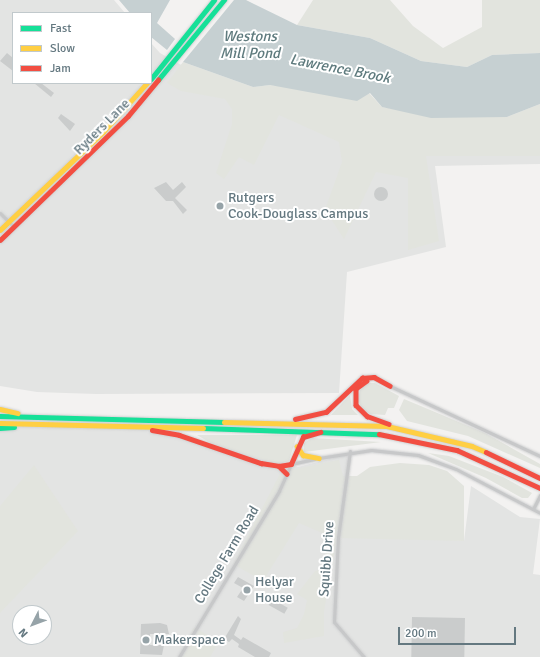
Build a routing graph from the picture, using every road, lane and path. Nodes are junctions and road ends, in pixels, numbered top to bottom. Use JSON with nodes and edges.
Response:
{"nodes":[{"id":1,"x":214,"y":0,"type":"edge"},
{"id":2,"x":224,"y":0,"type":"edge"},
{"id":3,"x":152,"y":78,"type":"edge"},
{"id":4,"x":147,"y":84,"type":"edge"},
{"id":5,"x":0,"y":213,"type":"edge"},
{"id":6,"x":8,"y":222,"type":"junction"},
{"id":7,"x":14,"y":227,"type":"junction"},
{"id":8,"x":0,"y":230,"type":"edge"},
{"id":9,"x":0,"y":240,"type":"edge"},
{"id":10,"x":390,"y":386,"type":"junction"},
{"id":11,"x":0,"y":409,"type":"edge"},
{"id":12,"x":0,"y":416,"type":"edge"},
{"id":13,"x":33,"y":416,"type":"junction"},
{"id":14,"x":271,"y":421,"type":"junction"},
{"id":15,"x":0,"y":423,"type":"edge"},
{"id":16,"x":33,"y":424,"type":"junction"},
{"id":17,"x":127,"y":426,"type":"junction"},
{"id":18,"x":0,"y":428,"type":"edge"},
{"id":19,"x":402,"y":428,"type":"junction"},
{"id":20,"x":329,"y":430,"type":"junction"},
{"id":21,"x":297,"y":446,"type":"junction"},
{"id":22,"x":350,"y":451,"type":"junction"},
{"id":23,"x":540,"y":456,"type":"edge"},
{"id":24,"x":319,"y":458,"type":"junction"},
{"id":25,"x":291,"y":464,"type":"junction"},
{"id":26,"x":279,"y":466,"type":"junction"},
{"id":27,"x":287,"y":474,"type":"junction"},
{"id":28,"x":538,"y":477,"type":"edge"},
{"id":29,"x":540,"y":488,"type":"edge"},
{"id":30,"x":540,"y":495,"type":"edge"},
{"id":31,"x":533,"y":509,"type":"junction"},
{"id":32,"x":540,"y":513,"type":"edge"},
{"id":33,"x":180,"y":657,"type":"edge"},
{"id":34,"x":364,"y":657,"type":"edge"}],
"edges":[{"from":1,"to":3,"type":"main road"},
{"from":2,"to":7,"type":"main road","name":"Ryders Lane"},
{"from":4,"to":6,"type":"main road","name":"Ryders Lane"},
{"from":5,"to":6,"type":"street"},
{"from":6,"to":7,"type":"street"},
{"from":6,"to":8,"type":"main road","name":"Ryders Lane"},
{"from":7,"to":9,"type":"main road","name":"Ryders Lane"},
{"from":10,"to":14,"type":"main road"},
{"from":10,"to":19,"type":"main road"},
{"from":10,"to":23,"type":"street"},
{"from":11,"to":13,"type":"main road"},
{"from":12,"to":13,"type":"main road"},
{"from":13,"to":14,"type":"main road"},
{"from":14,"to":19,"type":"main road"},
{"from":15,"to":16,"type":"main road"},
{"from":16,"to":17,"type":"main road"},
{"from":16,"to":18,"type":"main road"},
{"from":17,"to":20,"type":"main road"},
{"from":17,"to":26,"type":"main road"},
{"from":19,"to":28,"type":"main road"},
{"from":20,"to":21,"type":"main road"},
{"from":20,"to":29,"type":"main road"},
{"from":21,"to":24,"type":"main road"},
{"from":21,"to":25,"type":"main road"},
{"from":22,"to":24,"type":"street"},
{"from":22,"to":31,"type":"street"},
{"from":22,"to":34,"type":"street","name":"Squibb Drive"},
{"from":24,"to":25,"type":"street"},
{"from":25,"to":26,"type":"main road"},
{"from":25,"to":27,"type":"street","name":"College Farm Road"},
{"from":26,"to":27,"type":"main road"},
{"from":27,"to":33,"type":"street","name":"College Farm Road"},
{"from":30,"to":31,"type":"street"},
{"from":31,"to":32,"type":"street"}]}
